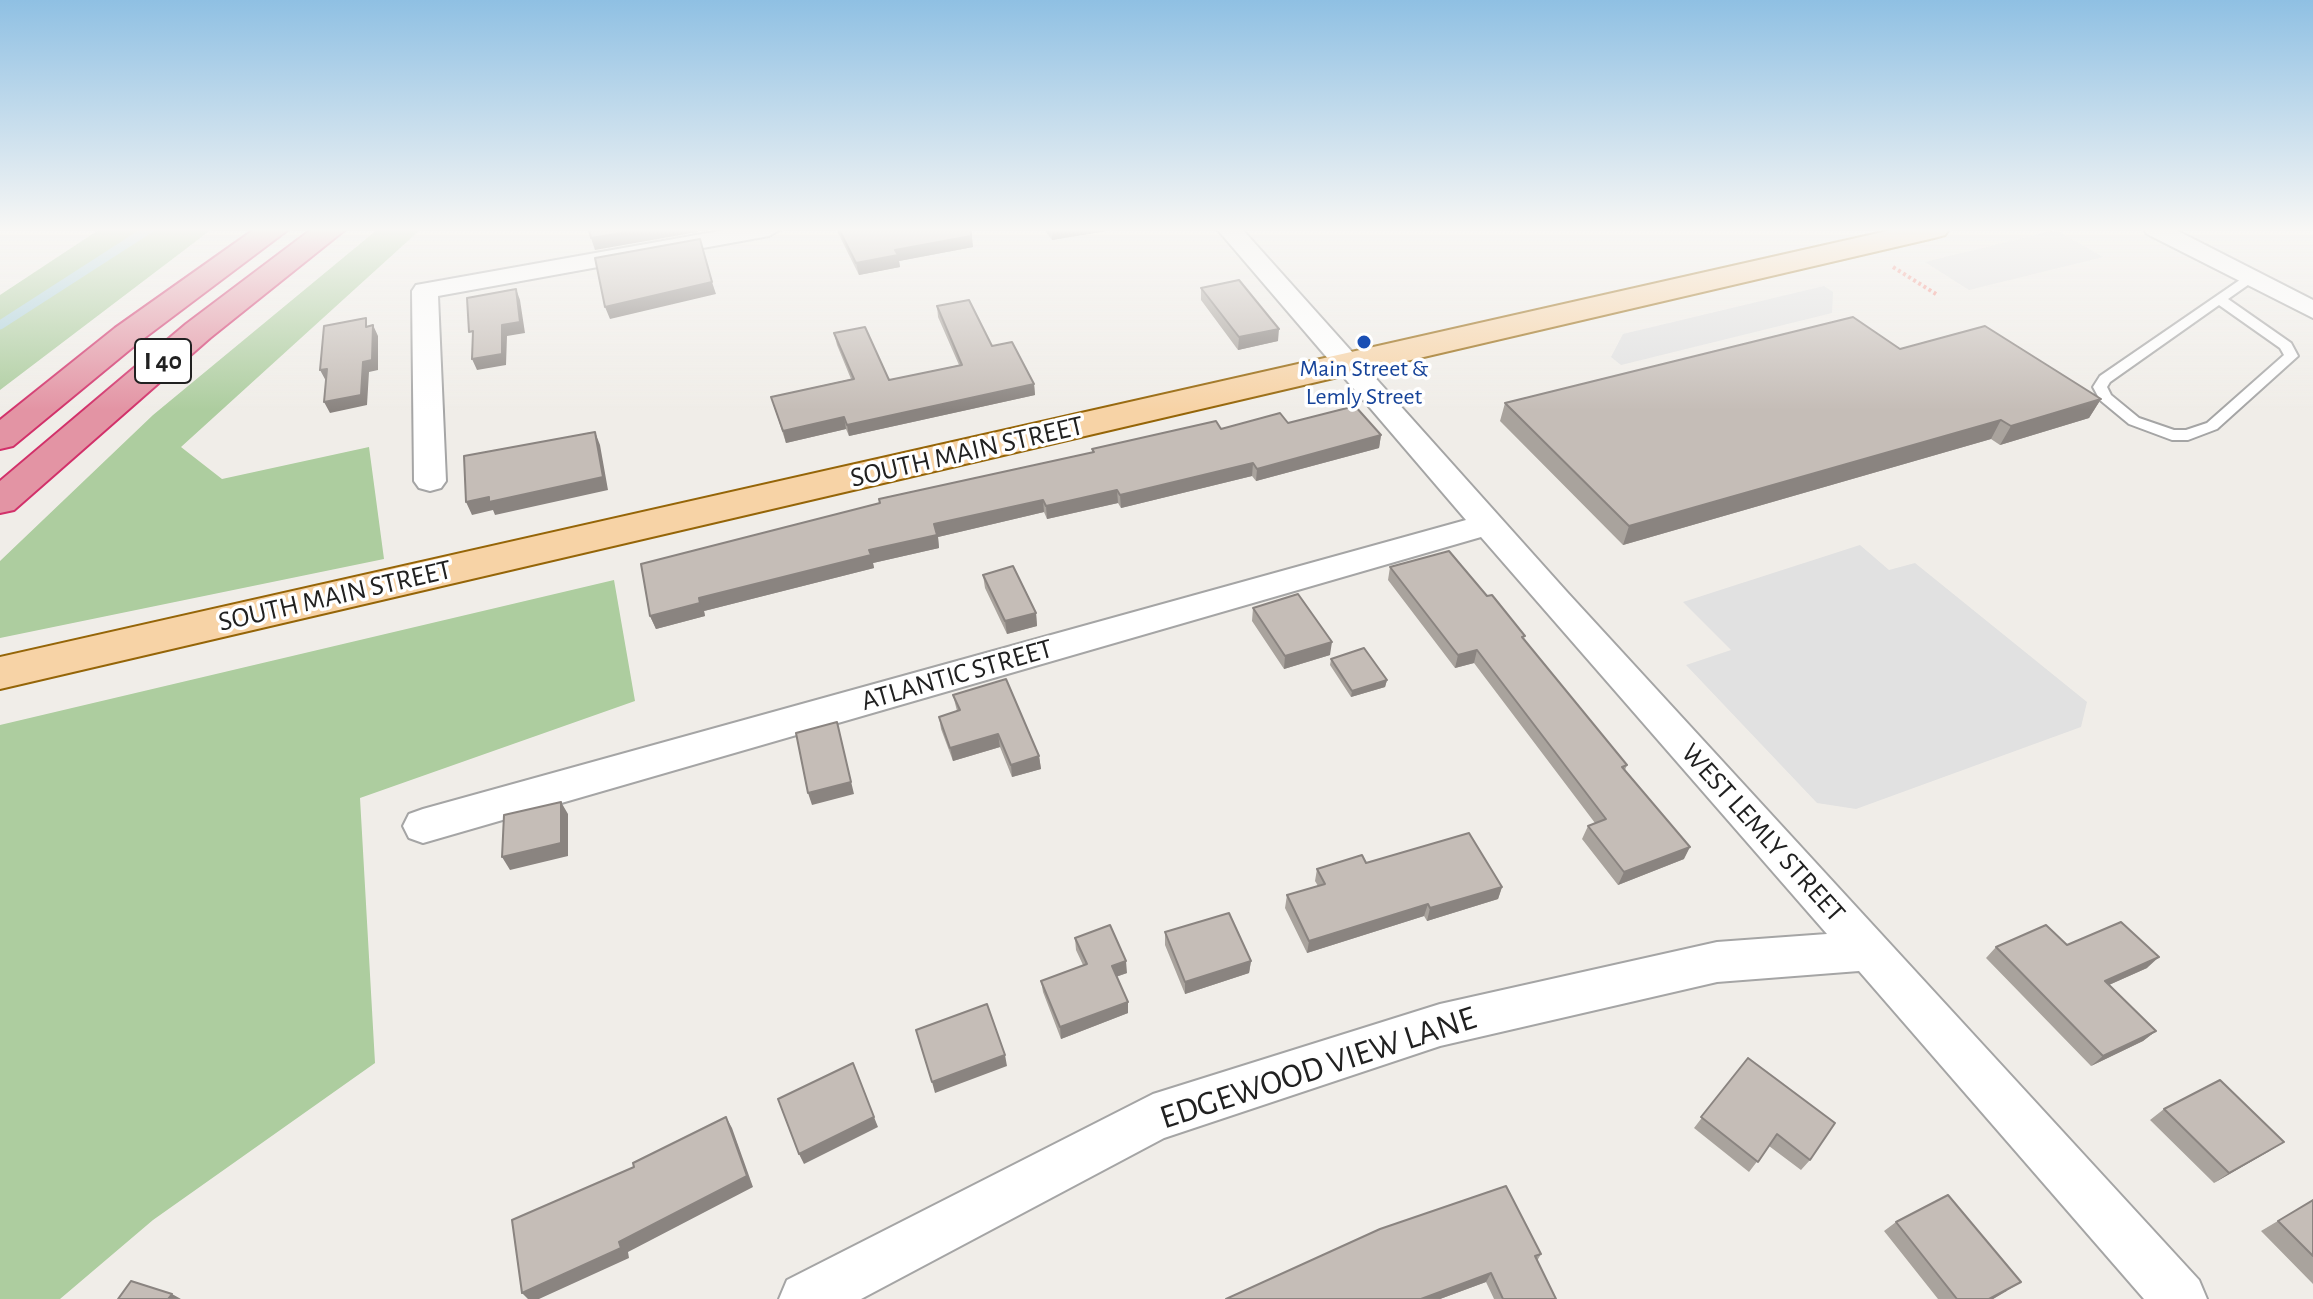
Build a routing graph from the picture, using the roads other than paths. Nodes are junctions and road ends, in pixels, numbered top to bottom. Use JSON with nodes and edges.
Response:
{"nodes":[{"id":1,"x":190,"y":290,"type":"edge"},
{"id":2,"x":252,"y":290,"type":"edge"},
{"id":3,"x":433,"y":290,"type":"edge"},
{"id":4,"x":1283,"y":290,"type":"edge"},
{"id":5,"x":1672,"y":290,"type":"edge"},
{"id":6,"x":2232,"y":290,"type":"edge"},
{"id":7,"x":2274,"y":290,"type":"edge"},
{"id":8,"x":2219,"y":299,"type":"junction"},
{"id":9,"x":2313,"y":310,"type":"edge"},
{"id":10,"x":1350,"y":364,"type":"junction"},
{"id":11,"x":0,"y":438,"type":"edge"},
{"id":12,"x":430,"y":481,"type":"dead end"},
{"id":13,"x":0,"y":501,"type":"edge"},
{"id":14,"x":1490,"y":524,"type":"junction"},
{"id":15,"x":0,"y":673,"type":"edge"},
{"id":16,"x":423,"y":826,"type":"dead end"},
{"id":17,"x":1867,"y":951,"type":"junction"},
{"id":18,"x":806,"y":1299,"type":"edge"},
{"id":19,"x":2180,"y":1299,"type":"edge"}],
"edges":[{"from":1,"to":11,"type":"highway","number":"I 40"},
{"from":2,"to":13,"type":"highway","number":"I 40"},
{"from":3,"to":12,"type":"street"},
{"from":4,"to":10,"type":"street","name":"WEST LEMLY STREET"},
{"from":5,"to":10,"type":"main road","name":"SOUTH MAIN STREET"},
{"from":6,"to":8,"type":"lane"},
{"from":7,"to":9,"type":"street"},
{"from":8,"to":8,"type":"lane"},
{"from":10,"to":14,"type":"street","name":"WEST LEMLY STREET"},
{"from":10,"to":15,"type":"main road","name":"SOUTH MAIN STREET"},
{"from":14,"to":16,"type":"street","name":"ATLANTIC STREET"},
{"from":14,"to":17,"type":"street","name":"WEST LEMLY STREET"},
{"from":17,"to":18,"type":"street","name":"EDGEWOOD VIEW LANE"},
{"from":17,"to":19,"type":"street","name":"WEST LEMLY STREET"}]}
